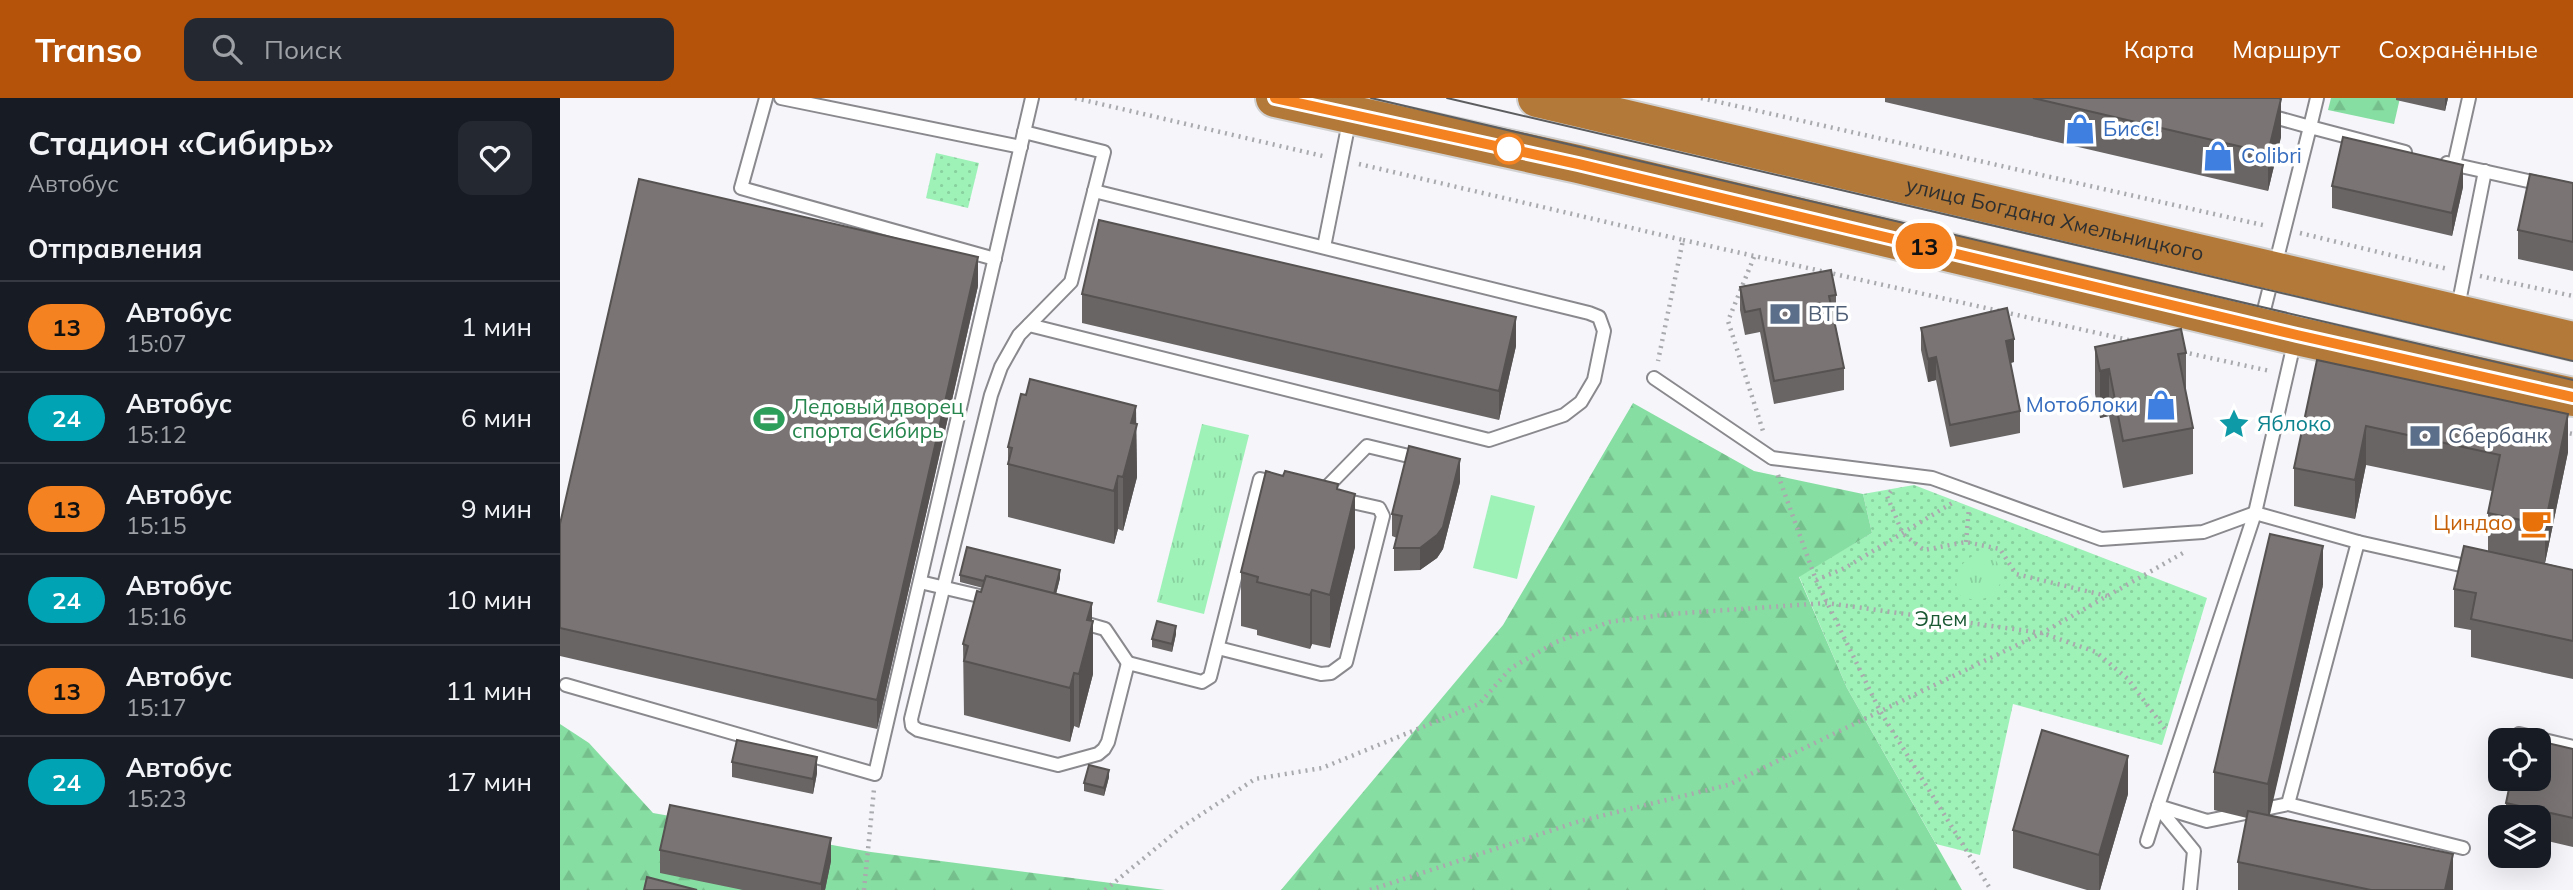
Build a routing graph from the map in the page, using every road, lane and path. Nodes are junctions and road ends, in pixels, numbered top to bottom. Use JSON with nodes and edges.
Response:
{"nodes":[{"id":1,"x":766,"y":98,"type":"edge"},
{"id":2,"x":781,"y":98,"type":"edge"},
{"id":3,"x":1032,"y":98,"type":"edge"},
{"id":4,"x":1075,"y":98,"type":"edge"},
{"id":5,"x":1275,"y":98,"type":"edge"},
{"id":6,"x":1537,"y":98,"type":"edge"},
{"id":7,"x":1702,"y":98,"type":"edge"},
{"id":8,"x":2317,"y":98,"type":"edge"},
{"id":9,"x":2469,"y":98,"type":"edge"},
{"id":10,"x":1596,"y":104,"type":"edge"},
{"id":11,"x":2260,"y":113,"type":"edge"},
{"id":12,"x":1351,"y":115,"type":"junction"},
{"id":13,"x":2309,"y":127,"type":"junction"},
{"id":14,"x":1024,"y":132,"type":"junction"},
{"id":15,"x":1021,"y":147,"type":"junction"},
{"id":16,"x":1341,"y":160,"type":"junction"},
{"id":17,"x":2454,"y":165,"type":"junction"},
{"id":18,"x":2485,"y":171,"type":"junction"},
{"id":19,"x":1094,"y":191,"type":"junction"},
{"id":20,"x":2573,"y":191,"type":"edge"},
{"id":21,"x":2284,"y":229,"type":"junction"},
{"id":22,"x":1683,"y":240,"type":"junction"},
{"id":23,"x":1324,"y":247,"type":"junction"},
{"id":24,"x":1754,"y":257,"type":"junction"},
{"id":25,"x":995,"y":259,"type":"junction"},
{"id":26,"x":2274,"y":271,"type":"junction"},
{"id":27,"x":2465,"y":273,"type":"junction"},
{"id":28,"x":2573,"y":296,"type":"edge"},
{"id":29,"x":2457,"y":315,"type":"junction"},
{"id":30,"x":1029,"y":325,"type":"junction"},
{"id":31,"x":2278,"y":331,"type":"junction"},
{"id":32,"x":2136,"y":341,"type":"edge"},
{"id":33,"x":2573,"y":341,"type":"edge"},
{"id":34,"x":2176,"y":350,"type":"edge"},
{"id":35,"x":2286,"y":374,"type":"junction"},
{"id":36,"x":1654,"y":379,"type":"joint"},
{"id":37,"x":2566,"y":414,"type":"edge"},
{"id":38,"x":2573,"y":434,"type":"edge"},
{"id":39,"x":1772,"y":458,"type":"junction"},
{"id":40,"x":1438,"y":463,"type":"edge"},
{"id":41,"x":1903,"y":475,"type":"junction"},
{"id":42,"x":1308,"y":491,"type":"junction"},
{"id":43,"x":1970,"y":492,"type":"junction"},
{"id":44,"x":2255,"y":513,"type":"junction"},
{"id":45,"x":2203,"y":532,"type":"junction"},
{"id":46,"x":1903,"y":534,"type":"junction"},
{"id":47,"x":1966,"y":542,"type":"junction"},
{"id":48,"x":2358,"y":542,"type":"junction"},
{"id":49,"x":949,"y":565,"type":"junction"},
{"id":50,"x":964,"y":568,"type":"edge"},
{"id":51,"x":2494,"y":572,"type":"edge"},
{"id":52,"x":1816,"y":580,"type":"junction"},
{"id":53,"x":920,"y":582,"type":"junction"},
{"id":54,"x":943,"y":587,"type":"junction"},
{"id":55,"x":2108,"y":597,"type":"junction"},
{"id":56,"x":1007,"y":603,"type":"edge"},
{"id":57,"x":1827,"y":603,"type":"junction"},
{"id":58,"x":1059,"y":616,"type":"edge"},
{"id":59,"x":2042,"y":633,"type":"junction"},
{"id":60,"x":1218,"y":648,"type":"junction"},
{"id":61,"x":1128,"y":663,"type":"junction"},
{"id":62,"x":566,"y":685,"type":"dead end"},
{"id":63,"x":1880,"y":711,"type":"junction"},
{"id":64,"x":2551,"y":742,"type":"edge"},
{"id":65,"x":2178,"y":746,"type":"junction"},
{"id":66,"x":2573,"y":747,"type":"edge"},
{"id":67,"x":875,"y":774,"type":"junction"},
{"id":68,"x":2288,"y":804,"type":"junction"},
{"id":69,"x":2158,"y":806,"type":"junction"},
{"id":70,"x":2147,"y":841,"type":"dead end"},
{"id":71,"x":2463,"y":848,"type":"dead end"},
{"id":72,"x":864,"y":890,"type":"edge"},
{"id":73,"x":1105,"y":890,"type":"edge"},
{"id":74,"x":1370,"y":890,"type":"edge"},
{"id":75,"x":1992,"y":890,"type":"edge"},
{"id":76,"x":2190,"y":890,"type":"edge"}],
"edges":[{"from":1,"to":25,"type":"lane"},
{"from":2,"to":15,"type":"lane"},
{"from":3,"to":14,"type":"lane"},
{"from":4,"to":16,"type":"path"},
{"from":5,"to":12,"type":"highway"},
{"from":6,"to":10,"type":"highway","name":"улица Богдана Хмельницкого"},
{"from":7,"to":21,"type":"path"},
{"from":8,"to":13,"type":"lane"},
{"from":9,"to":17,"type":"lane"},
{"from":10,"to":26,"type":"highway","name":"улица Богдана Хмельницкого"},
{"from":11,"to":13,"type":"lane"},
{"from":12,"to":16,"type":"lane"},
{"from":12,"to":31,"type":"highway"},
{"from":13,"to":17,"type":"lane"},
{"from":13,"to":21,"type":"lane"},
{"from":14,"to":15,"type":"lane"},
{"from":14,"to":19,"type":"lane"},
{"from":15,"to":25,"type":"lane"},
{"from":16,"to":22,"type":"path"},
{"from":16,"to":23,"type":"lane"},
{"from":17,"to":18,"type":"lane"},
{"from":18,"to":20,"type":"lane"},
{"from":18,"to":27,"type":"lane"},
{"from":19,"to":23,"type":"lane"},
{"from":19,"to":30,"type":"lane"},
{"from":21,"to":26,"type":"lane"},
{"from":21,"to":27,"type":"path"},
{"from":22,"to":24,"type":"path"},
{"from":22,"to":36,"type":"path"},
{"from":23,"to":30,"type":"lane"},
{"from":24,"to":32,"type":"path"},
{"from":24,"to":39,"type":"path"},
{"from":25,"to":53,"type":"lane"},
{"from":26,"to":29,"type":"highway","name":"улица Богдана Хмельницкого"},
{"from":26,"to":31,"type":"lane"},
{"from":27,"to":28,"type":"path"},
{"from":27,"to":29,"type":"lane"},
{"from":29,"to":33,"type":"highway","name":"улица Богдана Хмельницкого"},
{"from":30,"to":49,"type":"lane"},
{"from":31,"to":35,"type":"lane"},
{"from":31,"to":37,"type":"highway"},
{"from":34,"to":35,"type":"path"},
{"from":35,"to":44,"type":"lane"},
{"from":36,"to":39,"type":"lane"},
{"from":37,"to":38,"type":"path"},
{"from":39,"to":41,"type":"lane"},
{"from":39,"to":52,"type":"path"},
{"from":40,"to":42,"type":"lane"},
{"from":41,"to":43,"type":"lane"},
{"from":41,"to":46,"type":"path"},
{"from":42,"to":60,"type":"lane"},
{"from":42,"to":60,"type":"lane"},
{"from":43,"to":45,"type":"lane"},
{"from":43,"to":46,"type":"path"},
{"from":43,"to":47,"type":"path"},
{"from":44,"to":45,"type":"lane"},
{"from":44,"to":48,"type":"lane"},
{"from":44,"to":65,"type":"lane"},
{"from":45,"to":55,"type":"path"},
{"from":46,"to":47,"type":"path"},
{"from":46,"to":52,"type":"path"},
{"from":47,"to":55,"type":"path"},
{"from":48,"to":51,"type":"lane"},
{"from":48,"to":68,"type":"lane"},
{"from":49,"to":50,"type":"lane"},
{"from":49,"to":54,"type":"lane"},
{"from":52,"to":57,"type":"path"},
{"from":53,"to":54,"type":"lane"},
{"from":53,"to":67,"type":"lane"},
{"from":54,"to":56,"type":"lane"},
{"from":54,"to":61,"type":"lane"},
{"from":55,"to":59,"type":"path"},
{"from":57,"to":59,"type":"path"},
{"from":57,"to":63,"type":"path"},
{"from":57,"to":73,"type":"path"},
{"from":58,"to":61,"type":"lane"},
{"from":59,"to":63,"type":"path"},
{"from":59,"to":65,"type":"path"},
{"from":60,"to":61,"type":"lane"},
{"from":62,"to":67,"type":"lane"},
{"from":63,"to":74,"type":"path"},
{"from":63,"to":75,"type":"path"},
{"from":64,"to":66,"type":"lane"},
{"from":65,"to":69,"type":"lane"},
{"from":67,"to":72,"type":"path"},
{"from":68,"to":69,"type":"lane"},
{"from":68,"to":71,"type":"lane"},
{"from":69,"to":70,"type":"lane"},
{"from":69,"to":76,"type":"lane"}]}
